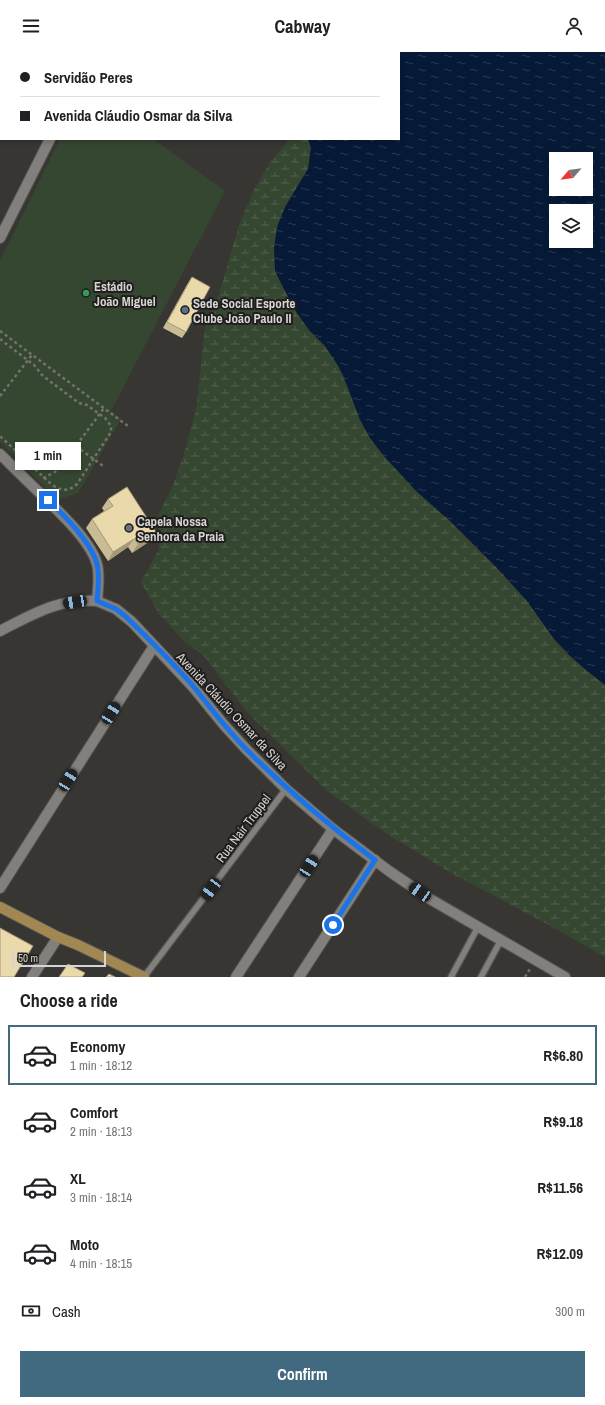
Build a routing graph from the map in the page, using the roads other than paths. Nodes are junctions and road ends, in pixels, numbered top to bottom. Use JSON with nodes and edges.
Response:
{"nodes":[{"id":1,"x":49,"y":140,"type":"edge"},
{"id":2,"x":0,"y":238,"type":"edge"},
{"id":3,"x":0,"y":454,"type":"edge"},
{"id":4,"x":97,"y":601,"type":"junction"},
{"id":5,"x":0,"y":631,"type":"edge"},
{"id":6,"x":154,"y":646,"type":"junction"},
{"id":7,"x":286,"y":789,"type":"junction"},
{"id":8,"x":333,"y":829,"type":"junction"},
{"id":9,"x":375,"y":860,"type":"junction"},
{"id":10,"x":0,"y":888,"type":"edge"},
{"id":11,"x":0,"y":907,"type":"edge"},
{"id":12,"x":478,"y":927,"type":"junction"},
{"id":13,"x":58,"y":937,"type":"junction"},
{"id":14,"x":501,"y":940,"type":"junction"},
{"id":15,"x":32,"y":977,"type":"edge"},
{"id":16,"x":144,"y":977,"type":"edge"},
{"id":17,"x":236,"y":977,"type":"edge"},
{"id":18,"x":299,"y":977,"type":"edge"},
{"id":19,"x":451,"y":977,"type":"edge"},
{"id":20,"x":480,"y":977,"type":"edge"},
{"id":21,"x":565,"y":977,"type":"edge"}],
"edges":[{"from":1,"to":2,"type":"street"},
{"from":3,"to":4,"type":"street"},
{"from":4,"to":5,"type":"street"},
{"from":4,"to":6,"type":"street","name":"Avenida Cláudio Osmar da Silva"},
{"from":6,"to":7,"type":"street","name":"Avenida Cláudio Osmar da Silva"},
{"from":6,"to":10,"type":"street"},
{"from":7,"to":8,"type":"street","name":"Avenida Cláudio Osmar da Silva"},
{"from":7,"to":16,"type":"lane","name":"Rua Nair Truppel"},
{"from":8,"to":9,"type":"street","name":"Avenida Cláudio Osmar da Silva"},
{"from":8,"to":17,"type":"street"},
{"from":9,"to":12,"type":"street","name":"Avenida Cláudio Osmar da Silva"},
{"from":9,"to":18,"type":"street"},
{"from":11,"to":13,"type":"main road"},
{"from":12,"to":14,"type":"street","name":"Avenida Cláudio Osmar da Silva"},
{"from":12,"to":19,"type":"lane"},
{"from":13,"to":15,"type":"street"},
{"from":13,"to":16,"type":"main road"},
{"from":14,"to":20,"type":"lane"},
{"from":14,"to":21,"type":"street","name":"Avenida Cláudio Osmar da Silva"}]}
